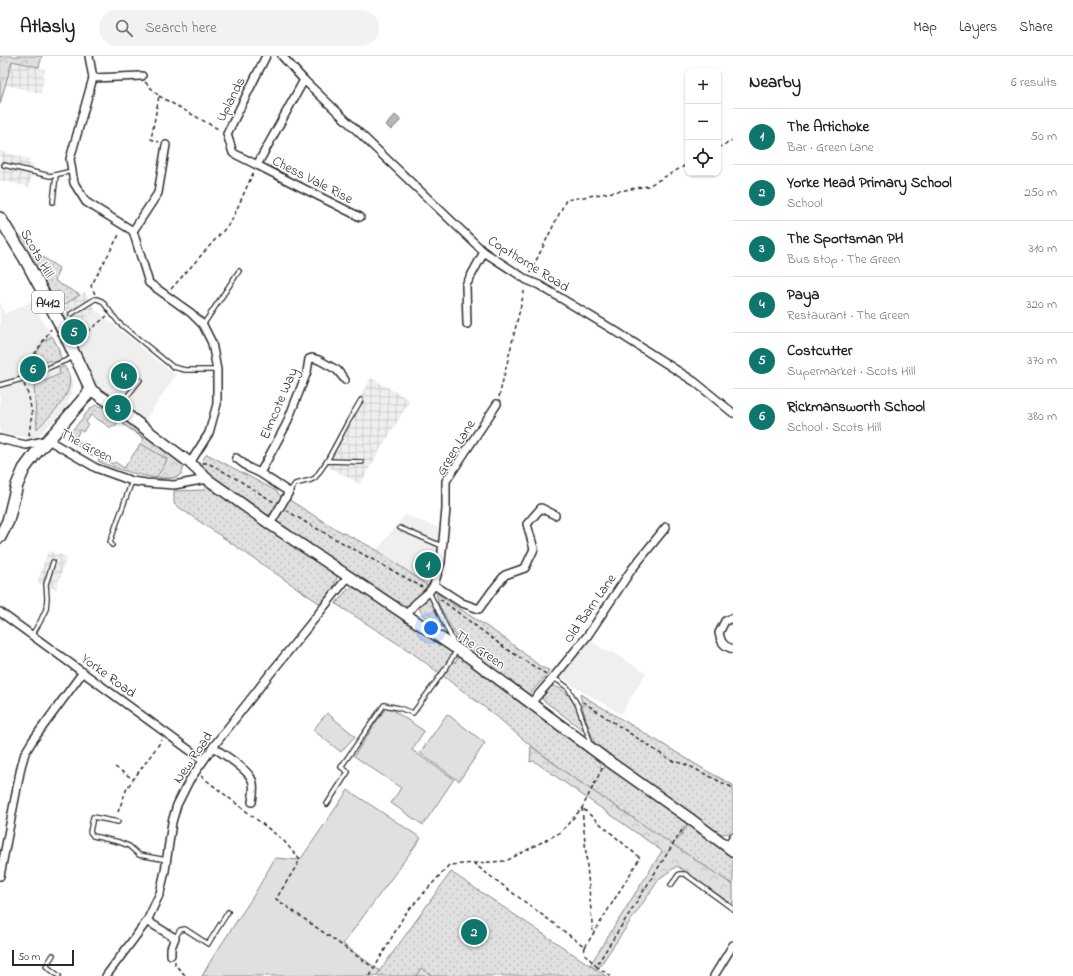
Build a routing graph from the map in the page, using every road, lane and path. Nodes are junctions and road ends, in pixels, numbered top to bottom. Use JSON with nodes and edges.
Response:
{"nodes":[{"id":1,"x":89,"y":56,"type":"edge"},
{"id":2,"x":266,"y":56,"type":"edge"},
{"id":3,"x":282,"y":56,"type":"edge"},
{"id":4,"x":142,"y":76,"type":"joint"},
{"id":5,"x":93,"y":78,"type":"junction"},
{"id":6,"x":304,"y":80,"type":"junction"},
{"id":7,"x":159,"y":96,"type":"junction"},
{"id":8,"x":227,"y":134,"type":"junction"},
{"id":9,"x":733,"y":140,"type":"edge"},
{"id":10,"x":166,"y":145,"type":"joint"},
{"id":11,"x":721,"y":146,"type":"edge"},
{"id":12,"x":4,"y":165,"type":"dead end"},
{"id":13,"x":257,"y":165,"type":"junction"},
{"id":14,"x":685,"y":166,"type":"edge"},
{"id":15,"x":72,"y":171,"type":"junction"},
{"id":16,"x":56,"y":175,"type":"junction"},
{"id":17,"x":53,"y":202,"type":"dead end"},
{"id":18,"x":360,"y":217,"type":"dead end"},
{"id":19,"x":0,"y":220,"type":"edge"},
{"id":20,"x":124,"y":226,"type":"junction"},
{"id":21,"x":133,"y":231,"type":"junction"},
{"id":22,"x":484,"y":252,"type":"junction"},
{"id":23,"x":239,"y":271,"type":"dead end"},
{"id":24,"x":527,"y":280,"type":"junction"},
{"id":25,"x":165,"y":295,"type":"junction"},
{"id":26,"x":97,"y":299,"type":"junction"},
{"id":27,"x":111,"y":312,"type":"junction"},
{"id":28,"x":71,"y":314,"type":"dead end"},
{"id":29,"x":204,"y":324,"type":"junction"},
{"id":30,"x":467,"y":324,"type":"dead end"},
{"id":31,"x":54,"y":326,"type":"dead end"},
{"id":32,"x":70,"y":344,"type":"junction"},
{"id":33,"x":75,"y":356,"type":"junction"},
{"id":34,"x":217,"y":370,"type":"junction"},
{"id":35,"x":22,"y":379,"type":"junction"},
{"id":36,"x":140,"y":380,"type":"dead end"},
{"id":37,"x":344,"y":380,"type":"dead end"},
{"id":38,"x":0,"y":385,"type":"edge"},
{"id":39,"x":91,"y":390,"type":"junction"},
{"id":40,"x":361,"y":400,"type":"dead end"},
{"id":41,"x":497,"y":404,"type":"joint"},
{"id":42,"x":118,"y":408,"type":"junction"},
{"id":43,"x":733,"y":413,"type":"edge"},
{"id":44,"x":0,"y":440,"type":"edge"},
{"id":45,"x":43,"y":442,"type":"junction"},
{"id":46,"x":236,"y":458,"type":"dead end"},
{"id":47,"x":327,"y":461,"type":"junction"},
{"id":48,"x":362,"y":462,"type":"dead end"},
{"id":49,"x":190,"y":463,"type":"junction"},
{"id":50,"x":260,"y":473,"type":"junction"},
{"id":51,"x":207,"y":479,"type":"junction"},
{"id":52,"x":132,"y":481,"type":"junction"},
{"id":53,"x":289,"y":492,"type":"junction"},
{"id":54,"x":280,"y":506,"type":"junction"},
{"id":55,"x":555,"y":515,"type":"dead end"},
{"id":56,"x":270,"y":524,"type":"junction"},
{"id":57,"x":666,"y":527,"type":"dead end"},
{"id":58,"x":400,"y":528,"type":"dead end"},
{"id":59,"x":0,"y":537,"type":"edge"},
{"id":60,"x":112,"y":545,"type":"dead end"},
{"id":61,"x":443,"y":547,"type":"junction"},
{"id":62,"x":53,"y":562,"type":"dead end"},
{"id":63,"x":348,"y":577,"type":"junction"},
{"id":64,"x":434,"y":585,"type":"junction"},
{"id":65,"x":429,"y":592,"type":"junction"},
{"id":66,"x":0,"y":612,"type":"edge"},
{"id":67,"x":406,"y":615,"type":"junction"},
{"id":68,"x":733,"y":618,"type":"edge"},
{"id":69,"x":32,"y":635,"type":"junction"},
{"id":70,"x":458,"y":649,"type":"junction"},
{"id":71,"x":733,"y":649,"type":"edge"},
{"id":72,"x":83,"y":672,"type":"junction"},
{"id":73,"x":553,"y":678,"type":"junction"},
{"id":74,"x":571,"y":694,"type":"junction"},
{"id":75,"x":531,"y":703,"type":"junction"},
{"id":76,"x":167,"y":734,"type":"junction"},
{"id":77,"x":588,"y":745,"type":"junction"},
{"id":78,"x":213,"y":747,"type":"junction"},
{"id":79,"x":203,"y":760,"type":"junction"},
{"id":80,"x":607,"y":760,"type":"junction"},
{"id":81,"x":115,"y":767,"type":"dead end"},
{"id":82,"x":196,"y":770,"type":"junction"},
{"id":83,"x":133,"y":779,"type":"junction"},
{"id":84,"x":733,"y":788,"type":"edge"},
{"id":85,"x":252,"y":802,"type":"dead end"},
{"id":86,"x":327,"y":804,"type":"dead end"},
{"id":87,"x":582,"y":808,"type":"junction"},
{"id":88,"x":118,"y":812,"type":"dead end"},
{"id":89,"x":689,"y":818,"type":"junction"},
{"id":90,"x":118,"y":822,"type":"dead end"},
{"id":91,"x":733,"y":837,"type":"edge"},
{"id":92,"x":730,"y":849,"type":"edge"},
{"id":93,"x":167,"y":860,"type":"junction"},
{"id":94,"x":473,"y":863,"type":"junction"},
{"id":95,"x":0,"y":876,"type":"edge"},
{"id":96,"x":671,"y":885,"type":"dead end"},
{"id":97,"x":733,"y":909,"type":"edge"},
{"id":98,"x":228,"y":912,"type":"dead end"},
{"id":99,"x":147,"y":921,"type":"junction"},
{"id":100,"x":593,"y":934,"type":"junction"},
{"id":101,"x":175,"y":938,"type":"junction"},
{"id":102,"x":733,"y":945,"type":"edge"},
{"id":103,"x":585,"y":947,"type":"junction"},
{"id":104,"x":53,"y":955,"type":"dead end"},
{"id":105,"x":171,"y":955,"type":"joint"},
{"id":106,"x":596,"y":966,"type":"junction"},
{"id":107,"x":374,"y":968,"type":"junction"},
{"id":108,"x":59,"y":976,"type":"edge"},
{"id":109,"x":106,"y":976,"type":"edge"},
{"id":110,"x":186,"y":976,"type":"edge"},
{"id":111,"x":370,"y":976,"type":"edge"},
{"id":112,"x":611,"y":976,"type":"edge"},
{"id":113,"x":714,"y":976,"type":"edge"}],
"edges":[{"from":1,"to":5,"type":"street"},
{"from":2,"to":8,"type":"street","name":"Uplands"},
{"from":3,"to":6,"type":"street","name":"Copthorne Road"},
{"from":4,"to":5,"type":"street"},
{"from":4,"to":7,"type":"path"},
{"from":5,"to":15,"type":"street"},
{"from":6,"to":13,"type":"street","name":"Chess Vale Rise"},
{"from":6,"to":22,"type":"street","name":"Copthorne Road"},
{"from":7,"to":8,"type":"path"},
{"from":7,"to":10,"type":"path"},
{"from":8,"to":13,"type":"street","name":"Uplands"},
{"from":9,"to":11,"type":"path"},
{"from":10,"to":21,"type":"street"},
{"from":12,"to":16,"type":"lane"},
{"from":13,"to":18,"type":"street","name":"Chess Vale Rise"},
{"from":13,"to":25,"type":"path"},
{"from":14,"to":24,"type":"path"},
{"from":15,"to":16,"type":"lane"},
{"from":15,"to":20,"type":"street"},
{"from":16,"to":17,"type":"lane"},
{"from":19,"to":32,"type":"main road","name":"Scots Hill","number":"A412"},
{"from":20,"to":21,"type":"street"},
{"from":20,"to":26,"type":"path"},
{"from":21,"to":25,"type":"street"},
{"from":22,"to":24,"type":"street","name":"Copthorne Road"},
{"from":22,"to":30,"type":"street"},
{"from":23,"to":29,"type":"lane"},
{"from":24,"to":41,"type":"path"},
{"from":24,"to":43,"type":"street","name":"Copthorne Road"},
{"from":25,"to":29,"type":"street"},
{"from":26,"to":27,"type":"lane"},
{"from":26,"to":28,"type":"lane"},
{"from":27,"to":32,"type":"path"},
{"from":27,"to":34,"type":"lane"},
{"from":29,"to":34,"type":"street"},
{"from":31,"to":35,"type":"path"},
{"from":32,"to":33,"type":"main road","name":"Scots Hill","number":"A412"},
{"from":33,"to":35,"type":"lane"},
{"from":33,"to":39,"type":"main road","name":"Scots Hill","number":"A412"},
{"from":34,"to":49,"type":"street"},
{"from":35,"to":38,"type":"lane"},
{"from":35,"to":45,"type":"path"},
{"from":36,"to":42,"type":"lane"},
{"from":37,"to":50,"type":"street","name":"Elmcote Way"},
{"from":39,"to":42,"type":"street","name":"The Green"},
{"from":39,"to":45,"type":"main road"},
{"from":40,"to":47,"type":"lane"},
{"from":41,"to":61,"type":"street","name":"Green Lane"},
{"from":42,"to":49,"type":"street","name":"The Green"},
{"from":44,"to":45,"type":"street"},
{"from":45,"to":52,"type":"street","name":"The Green"},
{"from":45,"to":59,"type":"main road"},
{"from":46,"to":50,"type":"street"},
{"from":47,"to":48,"type":"lane"},
{"from":47,"to":53,"type":"lane"},
{"from":49,"to":51,"type":"street","name":"The Green"},
{"from":49,"to":54,"type":"path"},
{"from":50,"to":53,"type":"street"},
{"from":51,"to":52,"type":"street","name":"The Green"},
{"from":51,"to":56,"type":"street","name":"The Green"},
{"from":52,"to":60,"type":"lane"},
{"from":53,"to":54,"type":"street"},
{"from":54,"to":56,"type":"street"},
{"from":54,"to":65,"type":"path"},
{"from":55,"to":64,"type":"street"},
{"from":56,"to":63,"type":"street","name":"The Green"},
{"from":57,"to":73,"type":"street","name":"Old Barn Lane"},
{"from":58,"to":61,"type":"lane"},
{"from":61,"to":64,"type":"street","name":"Green Lane"},
{"from":62,"to":69,"type":"lane"},
{"from":63,"to":67,"type":"street","name":"The Green"},
{"from":63,"to":78,"type":"street","name":"New Road"},
{"from":64,"to":65,"type":"street","name":"Green Lane"},
{"from":65,"to":67,"type":"street","name":"Green Lane"},
{"from":65,"to":70,"type":"lane"},
{"from":65,"to":73,"type":"path"},
{"from":66,"to":69,"type":"street","name":"Yorke Road"},
{"from":67,"to":70,"type":"street","name":"The Green"},
{"from":68,"to":71,"type":"street"},
{"from":69,"to":72,"type":"street","name":"Yorke Road"},
{"from":70,"to":75,"type":"street","name":"The Green"},
{"from":70,"to":86,"type":"lane"},
{"from":72,"to":76,"type":"street","name":"Yorke Road"},
{"from":72,"to":95,"type":"street"},
{"from":73,"to":74,"type":"lane"},
{"from":73,"to":75,"type":"street","name":"Old Barn Lane"},
{"from":74,"to":77,"type":"lane"},
{"from":74,"to":84,"type":"path"},
{"from":75,"to":77,"type":"street","name":"The Green"},
{"from":76,"to":79,"type":"street","name":"Yorke Road"},
{"from":76,"to":83,"type":"path"},
{"from":77,"to":80,"type":"street","name":"The Green"},
{"from":78,"to":79,"type":"street","name":"New Road"},
{"from":78,"to":85,"type":"street"},
{"from":79,"to":82,"type":"street","name":"New Road"},
{"from":80,"to":87,"type":"path"},
{"from":80,"to":89,"type":"street","name":"The Green"},
{"from":81,"to":83,"type":"path"},
{"from":82,"to":93,"type":"street","name":"New Road"},
{"from":82,"to":107,"type":"path"},
{"from":83,"to":88,"type":"path"},
{"from":87,"to":94,"type":"path"},
{"from":87,"to":100,"type":"path"},
{"from":87,"to":100,"type":"path"},
{"from":89,"to":92,"type":"street","name":"The Green"},
{"from":89,"to":106,"type":"path"},
{"from":90,"to":93,"type":"lane"},
{"from":91,"to":92,"type":"street"},
{"from":93,"to":99,"type":"street","name":"New Road"},
{"from":94,"to":103,"type":"path"},
{"from":94,"to":107,"type":"path"},
{"from":96,"to":97,"type":"lane"},
{"from":98,"to":101,"type":"lane"},
{"from":99,"to":101,"type":"street"},
{"from":99,"to":109,"type":"street","name":"New Road"},
{"from":100,"to":103,"type":"path"},
{"from":101,"to":105,"type":"street"},
{"from":102,"to":113,"type":"street"},
{"from":103,"to":106,"type":"path"},
{"from":104,"to":108,"type":"lane"},
{"from":105,"to":110,"type":"path"},
{"from":106,"to":112,"type":"path"},
{"from":107,"to":111,"type":"path"}]}
